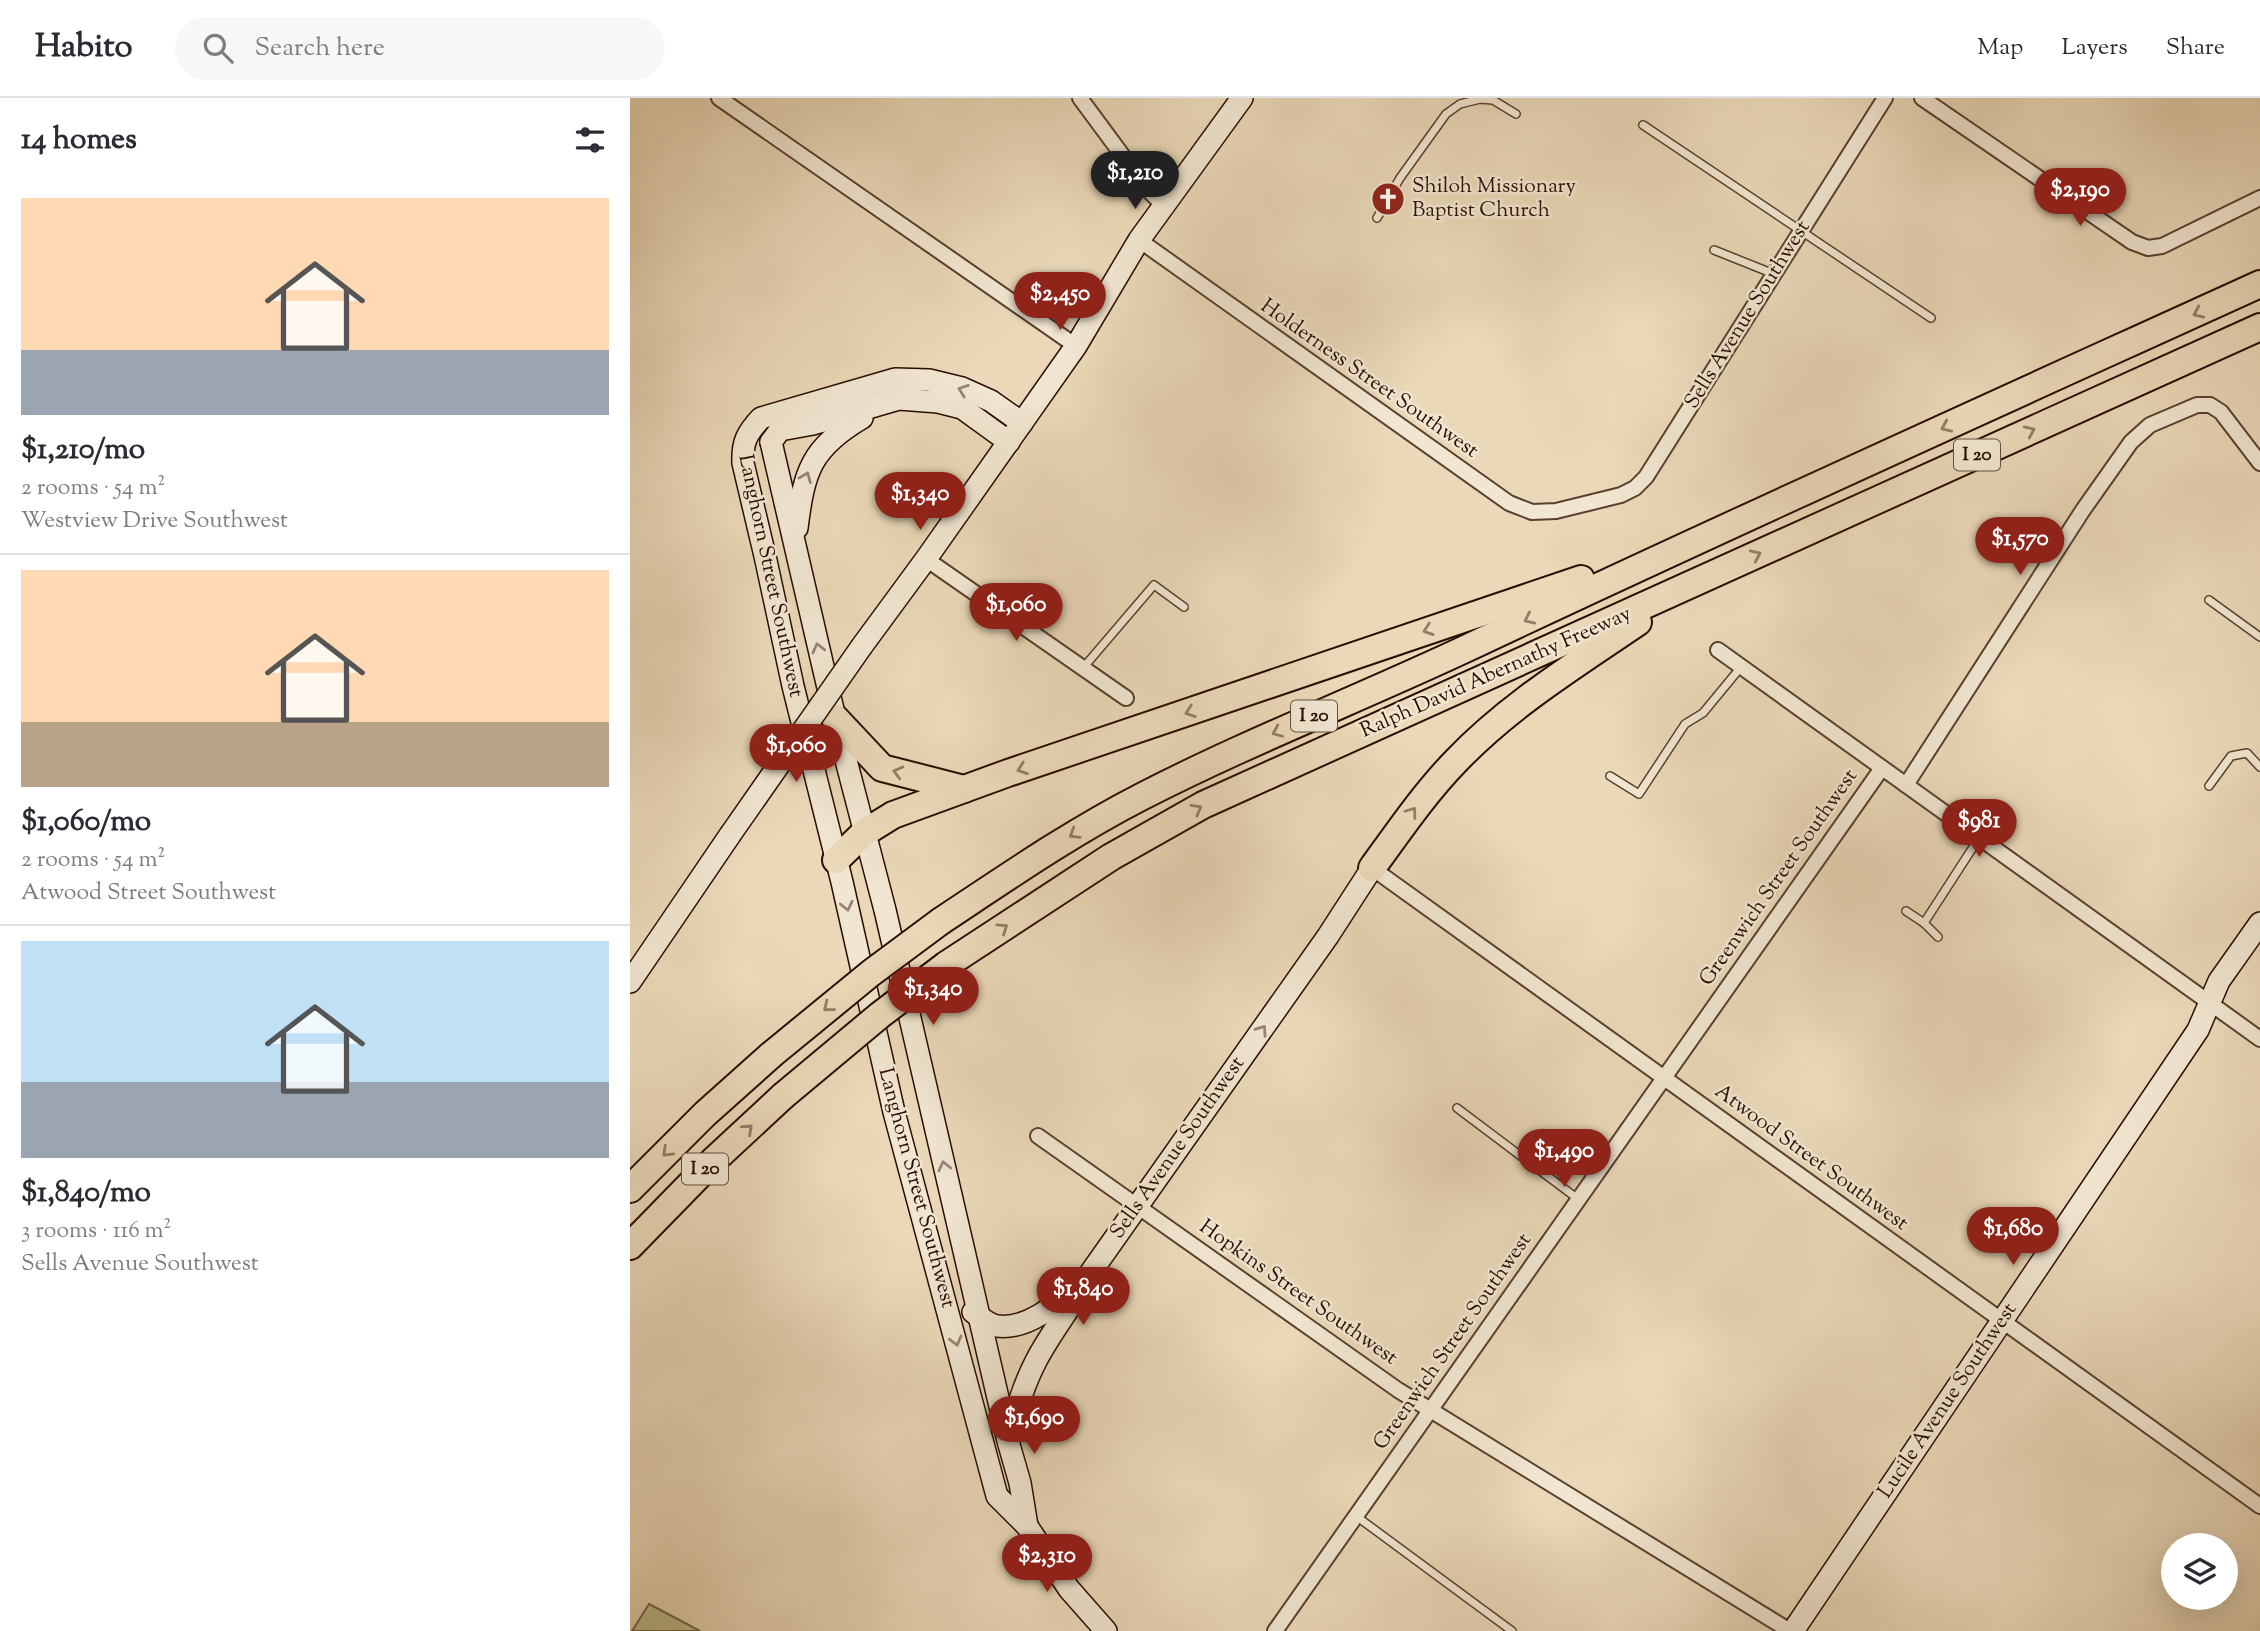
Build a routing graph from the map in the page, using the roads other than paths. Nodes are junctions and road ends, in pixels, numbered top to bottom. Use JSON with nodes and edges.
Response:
{"nodes":[{"id":1,"x":719,"y":98,"type":"edge"},
{"id":2,"x":1080,"y":98,"type":"edge"},
{"id":3,"x":1242,"y":98,"type":"edge"},
{"id":4,"x":1885,"y":98,"type":"edge"},
{"id":5,"x":1923,"y":98,"type":"edge"},
{"id":6,"x":1516,"y":114,"type":"dead end"},
{"id":7,"x":1643,"y":125,"type":"dead end"},
{"id":8,"x":2257,"y":200,"type":"edge"},
{"id":9,"x":1164,"y":206,"type":"junction"},
{"id":10,"x":1377,"y":218,"type":"dead end"},
{"id":11,"x":1801,"y":231,"type":"junction"},
{"id":12,"x":1139,"y":240,"type":"junction"},
{"id":13,"x":1714,"y":250,"type":"dead end"},
{"id":14,"x":1774,"y":274,"type":"junction"},
{"id":15,"x":2260,"y":284,"type":"edge"},
{"id":16,"x":1931,"y":318,"type":"dead end"},
{"id":17,"x":2260,"y":327,"type":"edge"},
{"id":18,"x":1076,"y":346,"type":"junction"},
{"id":19,"x":881,"y":404,"type":"junction"},
{"id":20,"x":1022,"y":423,"type":"junction"},
{"id":21,"x":746,"y":434,"type":"junction"},
{"id":22,"x":771,"y":442,"type":"junction"},
{"id":23,"x":1009,"y":442,"type":"junction"},
{"id":24,"x":2260,"y":463,"type":"edge"},
{"id":25,"x":1588,"y":503,"type":"joint"},
{"id":26,"x":1702,"y":537,"type":"junction"},
{"id":27,"x":795,"y":544,"type":"junction"},
{"id":28,"x":926,"y":559,"type":"junction"},
{"id":29,"x":1693,"y":583,"type":"junction"},
{"id":30,"x":2209,"y":600,"type":"dead end"},
{"id":31,"x":1184,"y":607,"type":"dead end"},
{"id":32,"x":2260,"y":637,"type":"edge"},
{"id":33,"x":1718,"y":650,"type":"dead end"},
{"id":34,"x":1741,"y":667,"type":"junction"},
{"id":35,"x":1083,"y":668,"type":"junction"},
{"id":36,"x":1126,"y":698,"type":"dead end"},
{"id":37,"x":835,"y":718,"type":"junction"},
{"id":38,"x":2260,"y":766,"type":"edge"},
{"id":39,"x":1882,"y":768,"type":"junction"},
{"id":40,"x":1611,"y":776,"type":"dead end"},
{"id":41,"x":1906,"y":785,"type":"junction"},
{"id":42,"x":2209,"y":786,"type":"dead end"},
{"id":43,"x":964,"y":789,"type":"junction"},
{"id":44,"x":864,"y":833,"type":"junction"},
{"id":45,"x":1980,"y":838,"type":"junction"},
{"id":46,"x":836,"y":860,"type":"junction"},
{"id":47,"x":1373,"y":868,"type":"junction"},
{"id":48,"x":1906,"y":911,"type":"dead end"},
{"id":49,"x":1924,"y":923,"type":"junction"},
{"id":50,"x":2260,"y":923,"type":"edge"},
{"id":51,"x":1938,"y":937,"type":"dead end"},
{"id":52,"x":633,"y":972,"type":"edge"},
{"id":53,"x":2209,"y":1002,"type":"junction"},
{"id":54,"x":2260,"y":1039,"type":"edge"},
{"id":55,"x":1664,"y":1078,"type":"junction"},
{"id":56,"x":1457,"y":1108,"type":"dead end"},
{"id":57,"x":1038,"y":1136,"type":"dead end"},
{"id":58,"x":630,"y":1189,"type":"edge"},
{"id":59,"x":1579,"y":1199,"type":"junction"},
{"id":60,"x":1138,"y":1206,"type":"junction"},
{"id":61,"x":630,"y":1246,"type":"edge"},
{"id":62,"x":1091,"y":1272,"type":"junction"},
{"id":63,"x":938,"y":1275,"type":"junction"},
{"id":64,"x":979,"y":1316,"type":"junction"},
{"id":65,"x":2002,"y":1321,"type":"junction"},
{"id":66,"x":1431,"y":1410,"type":"junction"},
{"id":67,"x":1008,"y":1441,"type":"junction"},
{"id":68,"x":2260,"y":1506,"type":"edge"},
{"id":69,"x":1356,"y":1516,"type":"junction"},
{"id":70,"x":1027,"y":1526,"type":"junction"},
{"id":71,"x":1106,"y":1631,"type":"edge"},
{"id":72,"x":1275,"y":1631,"type":"edge"},
{"id":73,"x":1513,"y":1631,"type":"edge"},
{"id":74,"x":1791,"y":1631,"type":"edge"}],
"edges":[{"from":1,"to":18,"type":"street"},
{"from":2,"to":9,"type":"street"},
{"from":3,"to":9,"type":"street"},
{"from":4,"to":11,"type":"street","name":"Sells Avenue Southwest"},
{"from":5,"to":8,"type":"street"},
{"from":6,"to":10,"type":"lane"},
{"from":7,"to":11,"type":"lane"},
{"from":9,"to":12,"type":"street"},
{"from":11,"to":14,"type":"street","name":"Sells Avenue Southwest"},
{"from":11,"to":16,"type":"lane"},
{"from":12,"to":18,"type":"street"},
{"from":12,"to":25,"type":"street","name":"Holderness Street Southwest"},
{"from":13,"to":14,"type":"lane"},
{"from":14,"to":25,"type":"street","name":"Sells Avenue Southwest"},
{"from":15,"to":26,"type":"highway","name":"Ralph David Abernathy Freeway","number":"I 20","one_way":true},
{"from":29,"to":17,"type":"highway","name":"Ralph David Abernathy Freeway","number":"I 20","one_way":true},
{"from":18,"to":20,"type":"street"},
{"from":19,"to":22,"type":"street","name":"Langhorn Street Southwest"},
{"from":19,"to":23,"type":"street","name":"Langhorn Street Southwest"},
{"from":27,"to":19,"type":"street","one_way":true},
{"from":20,"to":21,"type":"street","name":"Langhorn Street Southwest","one_way":true},
{"from":20,"to":23,"type":"street"},
{"from":21,"to":22,"type":"street"},
{"from":21,"to":46,"type":"street","name":"Langhorn Street Southwest"},
{"from":22,"to":27,"type":"street","name":"Langhorn Street Southwest"},
{"from":23,"to":28,"type":"street"},
{"from":24,"to":41,"type":"street"},
{"from":26,"to":43,"type":"highway","one_way":true},
{"from":26,"to":58,"type":"highway","name":"Ralph David Abernathy Freeway","number":"I 20","one_way":true,"bridge":true},
{"from":37,"to":27,"type":"street","name":"Langhorn Street Southwest","one_way":true},
{"from":28,"to":35,"type":"street"},
{"from":28,"to":52,"type":"street","bridge":true},
{"from":47,"to":29,"type":"highway","one_way":true},
{"from":61,"to":29,"type":"highway","name":"Ralph David Abernathy Freeway","number":"I 20","one_way":true,"bridge":true},
{"from":30,"to":32,"type":"lane"},
{"from":31,"to":35,"type":"lane"},
{"from":33,"to":34,"type":"street"},
{"from":34,"to":39,"type":"street"},
{"from":34,"to":40,"type":"lane"},
{"from":35,"to":36,"type":"street"},
{"from":43,"to":37,"type":"highway","one_way":true},
{"from":37,"to":44,"type":"street","name":"Langhorn Street Southwest"},
{"from":38,"to":42,"type":"lane"},
{"from":39,"to":41,"type":"street"},
{"from":39,"to":55,"type":"street","name":"Greenwich Street Southwest"},
{"from":41,"to":45,"type":"street"},
{"from":43,"to":44,"type":"highway"},
{"from":44,"to":46,"type":"highway"},
{"from":64,"to":44,"type":"street","name":"Langhorn Street Southwest","one_way":true},
{"from":45,"to":49,"type":"lane"},
{"from":45,"to":53,"type":"street"},
{"from":46,"to":63,"type":"street","name":"Langhorn Street Southwest","one_way":true},
{"from":47,"to":55,"type":"street","name":"Atwood Street Southwest"},
{"from":60,"to":47,"type":"street","name":"Sells Avenue Southwest","one_way":true},
{"from":48,"to":49,"type":"lane"},
{"from":49,"to":51,"type":"lane"},
{"from":50,"to":53,"type":"street","name":"Lucile Avenue Southwest"},
{"from":53,"to":54,"type":"street"},
{"from":53,"to":65,"type":"street","name":"Lucile Avenue Southwest"},
{"from":55,"to":59,"type":"street","name":"Greenwich Street Southwest"},
{"from":55,"to":65,"type":"street","name":"Atwood Street Southwest"},
{"from":56,"to":59,"type":"lane"},
{"from":57,"to":60,"type":"street","name":"Hopkins Street Southwest"},
{"from":59,"to":66,"type":"street","name":"Greenwich Street Southwest"},
{"from":60,"to":62,"type":"street","name":"Sells Avenue Southwest"},
{"from":60,"to":66,"type":"street","name":"Hopkins Street Southwest"},
{"from":62,"to":64,"type":"street"},
{"from":62,"to":67,"type":"street","name":"Sells Avenue Southwest"},
{"from":63,"to":64,"type":"street"},
{"from":63,"to":70,"type":"street","name":"Langhorn Street Southwest","one_way":true},
{"from":64,"to":67,"type":"street","name":"Langhorn Street Southwest"},
{"from":65,"to":68,"type":"street","name":"Atwood Street Southwest"},
{"from":65,"to":74,"type":"street","name":"Lucile Avenue Southwest"},
{"from":66,"to":69,"type":"street","name":"Greenwich Street Southwest"},
{"from":66,"to":74,"type":"street","name":"Hopkins Street Southwest"},
{"from":67,"to":70,"type":"street","name":"Langhorn Street Southwest"},
{"from":69,"to":72,"type":"street","name":"Greenwich Street Southwest"},
{"from":69,"to":73,"type":"lane"},
{"from":70,"to":71,"type":"street","name":"Langhorn Street Southwest"}]}
